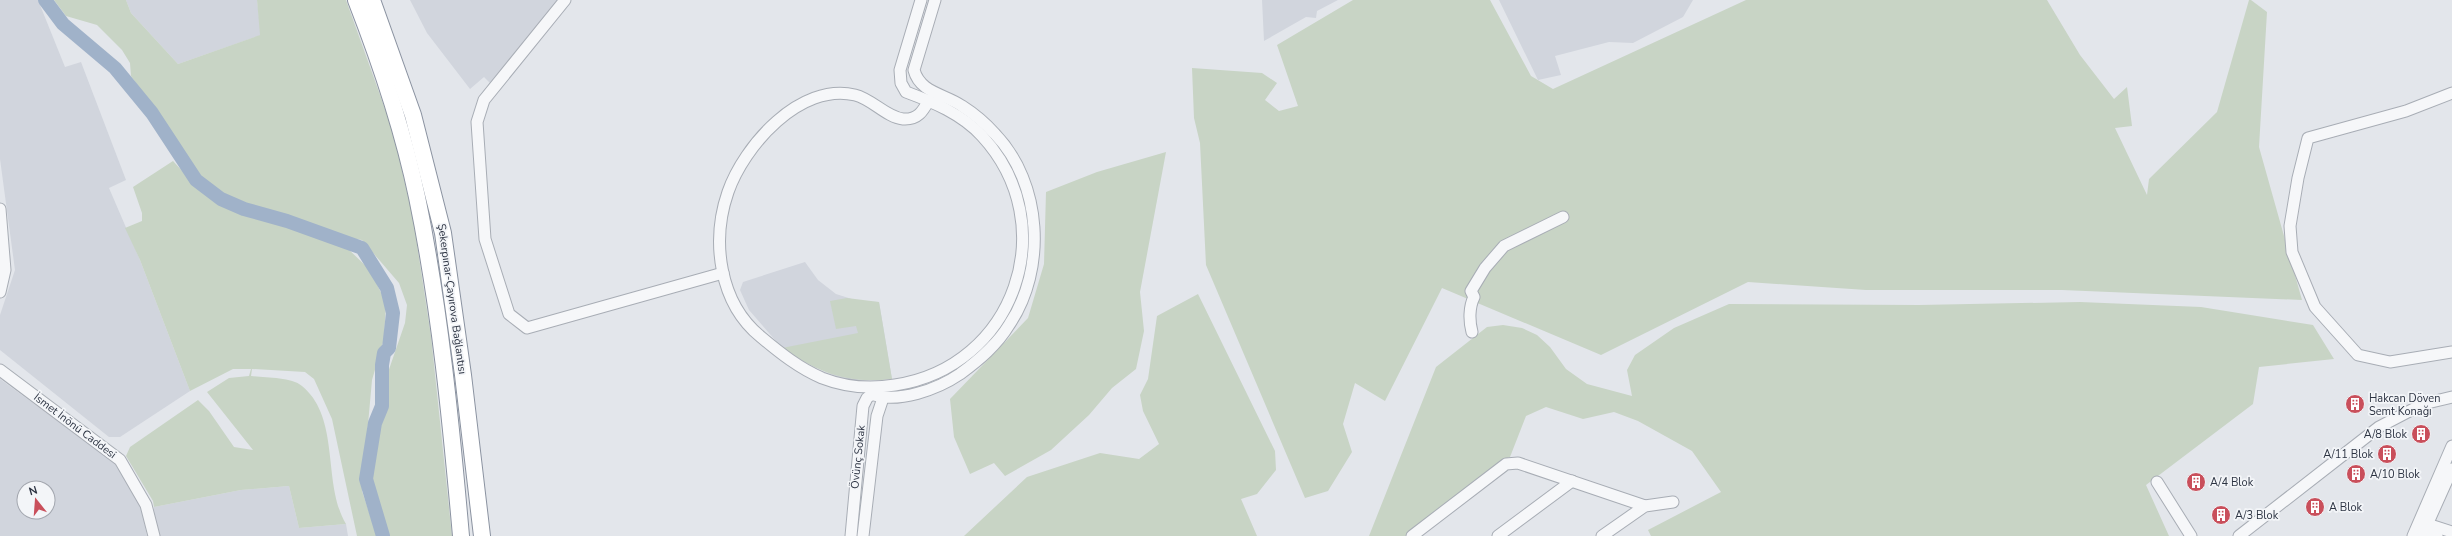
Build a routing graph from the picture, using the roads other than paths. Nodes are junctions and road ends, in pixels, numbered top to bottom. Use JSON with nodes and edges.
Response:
{"nodes":[{"id":1,"x":356,"y":0,"type":"edge"},
{"id":2,"x":372,"y":0,"type":"edge"},
{"id":3,"x":565,"y":0,"type":"edge"},
{"id":4,"x":921,"y":0,"type":"edge"},
{"id":5,"x":934,"y":0,"type":"edge"},
{"id":6,"x":915,"y":73,"type":"junction"},
{"id":7,"x":901,"y":76,"type":"junction"},
{"id":8,"x":2452,"y":93,"type":"edge"},
{"id":9,"x":928,"y":100,"type":"junction"},
{"id":10,"x":0,"y":209,"type":"edge"},
{"id":11,"x":1563,"y":217,"type":"dead end"},
{"id":12,"x":723,"y":274,"type":"junction"},
{"id":13,"x":0,"y":292,"type":"edge"},
{"id":14,"x":1472,"y":332,"type":"dead end"},
{"id":15,"x":2452,"y":352,"type":"edge"},
{"id":16,"x":0,"y":370,"type":"edge"},
{"id":17,"x":853,"y":386,"type":"junction"},
{"id":18,"x":883,"y":393,"type":"junction"},
{"id":19,"x":2452,"y":397,"type":"edge"},
{"id":20,"x":876,"y":416,"type":"junction"},
{"id":21,"x":2452,"y":446,"type":"edge"},
{"id":22,"x":2452,"y":469,"type":"edge"},
{"id":23,"x":1572,"y":481,"type":"junction"},
{"id":24,"x":2156,"y":482,"type":"dead end"},
{"id":25,"x":1673,"y":502,"type":"dead end"},
{"id":26,"x":1645,"y":506,"type":"junction"},
{"id":27,"x":2423,"y":529,"type":"edge"},
{"id":28,"x":2452,"y":532,"type":"edge"},
{"id":29,"x":154,"y":536,"type":"edge"},
{"id":30,"x":460,"y":536,"type":"edge"},
{"id":31,"x":482,"y":536,"type":"edge"},
{"id":32,"x":851,"y":536,"type":"edge"},
{"id":33,"x":863,"y":536,"type":"edge"},
{"id":34,"x":1412,"y":536,"type":"edge"},
{"id":35,"x":1498,"y":536,"type":"edge"},
{"id":36,"x":1602,"y":536,"type":"edge"},
{"id":37,"x":2191,"y":536,"type":"edge"},
{"id":38,"x":2238,"y":536,"type":"edge"},
{"id":39,"x":2412,"y":536,"type":"edge"},
{"id":40,"x":2437,"y":536,"type":"edge"}],
"edges":[{"from":1,"to":30,"type":"highway","name":"Şekerpınar-Çayırova Bağlantısı"},
{"from":2,"to":31,"type":"highway","name":"Şekerpınar-Çayırova Bağlantısı"},
{"from":3,"to":12,"type":"street"},
{"from":4,"to":7,"type":"street"},
{"from":5,"to":6,"type":"street"},
{"from":6,"to":7,"type":"street"},
{"from":6,"to":18,"type":"street"},
{"from":7,"to":9,"type":"street"},
{"from":8,"to":15,"type":"street"},
{"from":9,"to":12,"type":"street"},
{"from":9,"to":18,"type":"street"},
{"from":10,"to":13,"type":"street"},
{"from":11,"to":14,"type":"street"},
{"from":12,"to":17,"type":"street"},
{"from":16,"to":29,"type":"street","name":"İsmet İnönü Caddesi"},
{"from":17,"to":18,"type":"street"},
{"from":17,"to":20,"type":"street"},
{"from":18,"to":20,"type":"street","name":"Övünç Sokak"},
{"from":18,"to":32,"type":"street","name":"Övünç Sokak"},
{"from":19,"to":38,"type":"street"},
{"from":20,"to":33,"type":"street","name":"Övünç Sokak"},
{"from":21,"to":27,"type":"street"},
{"from":22,"to":27,"type":"street"},
{"from":23,"to":26,"type":"street"},
{"from":23,"to":34,"type":"street"},
{"from":23,"to":35,"type":"street"},
{"from":24,"to":37,"type":"street"},
{"from":25,"to":26,"type":"street"},
{"from":26,"to":36,"type":"street"},
{"from":27,"to":28,"type":"street"},
{"from":27,"to":39,"type":"street"},
{"from":27,"to":40,"type":"street"}]}
